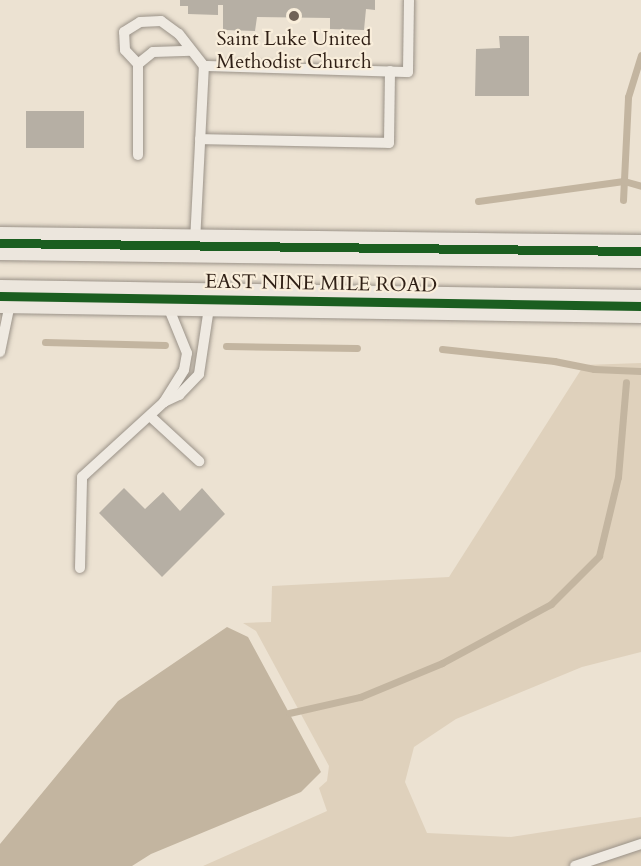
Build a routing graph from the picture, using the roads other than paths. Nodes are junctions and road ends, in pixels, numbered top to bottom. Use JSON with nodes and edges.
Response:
{"nodes":[{"id":1,"x":409,"y":0,"type":"edge"},
{"id":2,"x":191,"y":51,"type":"junction"},
{"id":3,"x":138,"y":64,"type":"junction"},
{"id":4,"x":204,"y":66,"type":"junction"},
{"id":5,"x":390,"y":71,"type":"junction"},
{"id":6,"x":200,"y":139,"type":"junction"},
{"id":7,"x":138,"y":155,"type":"dead end"},
{"id":8,"x":0,"y":243,"type":"edge"},
{"id":9,"x":194,"y":245,"type":"junction"},
{"id":10,"x":244,"y":246,"type":"junction"},
{"id":11,"x":641,"y":251,"type":"edge"},
{"id":12,"x":0,"y":260,"type":"edge"},
{"id":13,"x":6,"y":296,"type":"edge"},
{"id":14,"x":165,"y":298,"type":"junction"},
{"id":15,"x":210,"y":299,"type":"junction"},
{"id":16,"x":641,"y":306,"type":"edge"},
{"id":17,"x":0,"y":352,"type":"edge"},
{"id":18,"x":164,"y":402,"type":"junction"},
{"id":19,"x":150,"y":416,"type":"junction"},
{"id":20,"x":199,"y":461,"type":"dead end"},
{"id":21,"x":80,"y":568,"type":"dead end"},
{"id":22,"x":641,"y":844,"type":"edge"},
{"id":23,"x":575,"y":866,"type":"edge"}],
"edges":[{"from":1,"to":5,"type":"lane"},
{"from":2,"to":3,"type":"lane"},
{"from":2,"to":3,"type":"lane"},
{"from":2,"to":4,"type":"lane"},
{"from":3,"to":7,"type":"lane"},
{"from":4,"to":5,"type":"lane"},
{"from":4,"to":6,"type":"lane"},
{"from":5,"to":6,"type":"lane"},
{"from":6,"to":9,"type":"lane"},
{"from":8,"to":9,"type":"main road","name":"EAST NINE MILE ROAD"},
{"from":9,"to":10,"type":"main road","name":"EAST NINE MILE ROAD"},
{"from":10,"to":11,"type":"main road","name":"EAST NINE MILE ROAD"},
{"from":10,"to":12,"type":"main road"},
{"from":13,"to":14,"type":"main road","name":"EAST NINE MILE ROAD"},
{"from":13,"to":17,"type":"lane"},
{"from":14,"to":15,"type":"main road","name":"EAST NINE MILE ROAD"},
{"from":14,"to":18,"type":"lane"},
{"from":15,"to":16,"type":"main road","name":"EAST NINE MILE ROAD"},
{"from":15,"to":18,"type":"lane"},
{"from":18,"to":19,"type":"lane"},
{"from":19,"to":20,"type":"lane"},
{"from":19,"to":21,"type":"lane"},
{"from":22,"to":23,"type":"lane"}]}
